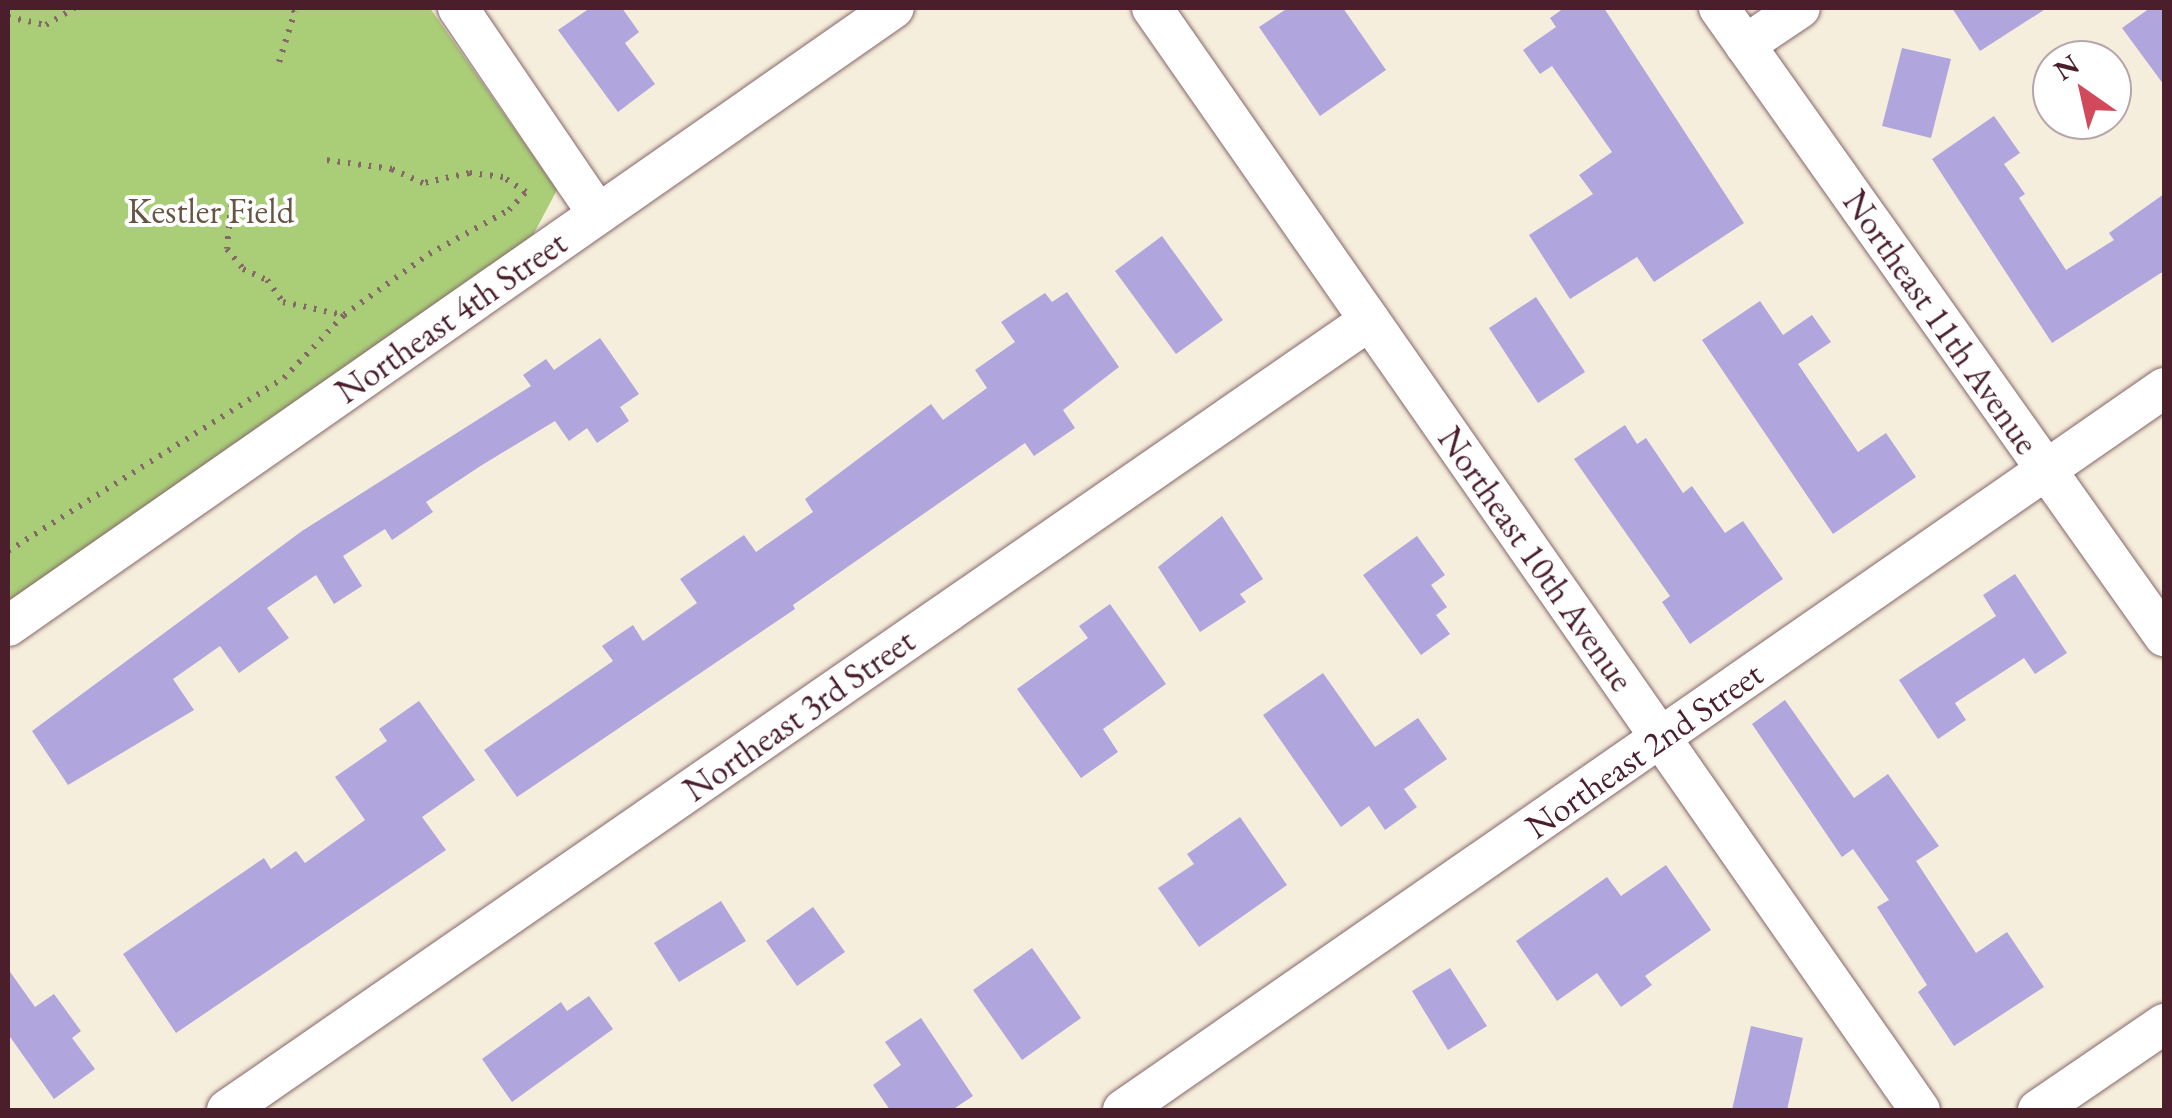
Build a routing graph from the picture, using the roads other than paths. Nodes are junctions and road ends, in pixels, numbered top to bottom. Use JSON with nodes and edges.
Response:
{"nodes":[{"id":1,"x":458,"y":8,"type":"edge"},
{"id":2,"x":894,"y":8,"type":"edge"},
{"id":3,"x":1152,"y":8,"type":"edge"},
{"id":4,"x":1719,"y":8,"type":"edge"},
{"id":5,"x":1800,"y":8,"type":"edge"},
{"id":6,"x":1745,"y":44,"type":"junction"},
{"id":7,"x":598,"y":214,"type":"junction"},
{"id":8,"x":1370,"y":320,"type":"junction"},
{"id":9,"x":2164,"y":388,"type":"edge"},
{"id":10,"x":2046,"y":472,"type":"junction"},
{"id":11,"x":8,"y":626,"type":"edge"},
{"id":12,"x":2164,"y":636,"type":"edge"},
{"id":13,"x":1660,"y":738,"type":"junction"},
{"id":14,"x":2164,"y":1024,"type":"edge"},
{"id":15,"x":227,"y":1110,"type":"edge"},
{"id":16,"x":1122,"y":1110,"type":"edge"},
{"id":17,"x":1920,"y":1110,"type":"edge"},
{"id":18,"x":2038,"y":1110,"type":"edge"}],
"edges":[{"from":1,"to":7,"type":"street"},
{"from":2,"to":7,"type":"street","name":"Northeast 4th Street"},
{"from":3,"to":8,"type":"street","name":"Northeast 10th Avenue"},
{"from":4,"to":6,"type":"street","name":"Northeast 11th Avenue"},
{"from":5,"to":6,"type":"street"},
{"from":6,"to":10,"type":"street","name":"Northeast 11th Avenue"},
{"from":7,"to":11,"type":"street","name":"Northeast 4th Street"},
{"from":8,"to":13,"type":"street","name":"Northeast 10th Avenue"},
{"from":8,"to":15,"type":"street","name":"Northeast 3rd Street"},
{"from":9,"to":10,"type":"street","name":"Northeast 2nd Street"},
{"from":10,"to":12,"type":"street","name":"Northeast 11th Avenue"},
{"from":10,"to":13,"type":"street","name":"Northeast 2nd Street"},
{"from":13,"to":16,"type":"street","name":"Northeast 2nd Street"},
{"from":13,"to":17,"type":"street","name":"Northeast 10th Avenue"},
{"from":14,"to":18,"type":"street"}]}
